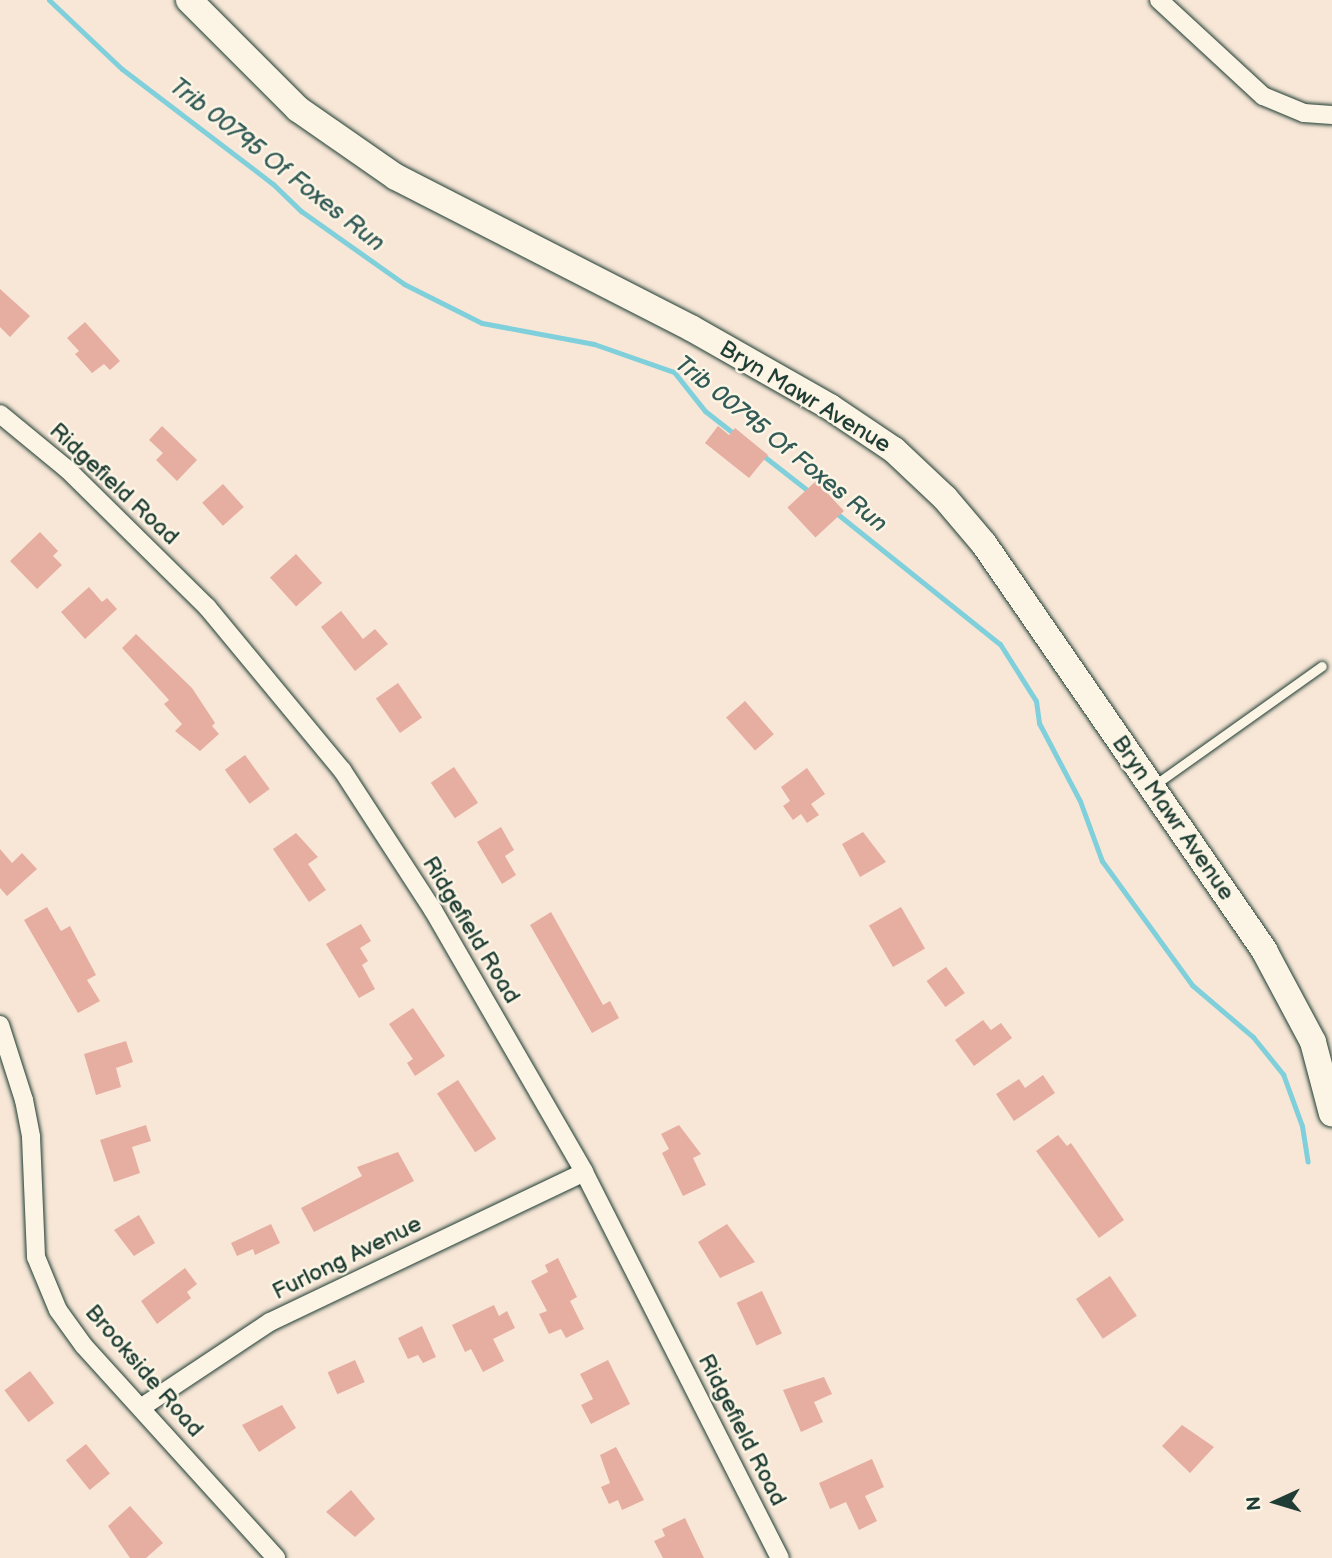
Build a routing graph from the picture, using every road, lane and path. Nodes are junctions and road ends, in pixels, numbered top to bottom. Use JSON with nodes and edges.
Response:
{"nodes":[{"id":1,"x":188,"y":0,"type":"edge"},
{"id":2,"x":1159,"y":0,"type":"edge"},
{"id":3,"x":1332,"y":115,"type":"edge"},
{"id":4,"x":0,"y":414,"type":"edge"},
{"id":5,"x":1322,"y":666,"type":"dead end"},
{"id":6,"x":1152,"y":787,"type":"junction"},
{"id":7,"x":0,"y":1025,"type":"edge"},
{"id":8,"x":1332,"y":1114,"type":"edge"},
{"id":9,"x":584,"y":1172,"type":"junction"},
{"id":10,"x":142,"y":1407,"type":"junction"},
{"id":11,"x":276,"y":1558,"type":"edge"},
{"id":12,"x":780,"y":1558,"type":"edge"}],
"edges":[{"from":1,"to":6,"type":"main road","name":"Bryn Mawr Avenue"},
{"from":2,"to":3,"type":"street"},
{"from":4,"to":9,"type":"street","name":"Ridgefield Road"},
{"from":5,"to":6,"type":"lane"},
{"from":6,"to":8,"type":"main road","name":"Bryn Mawr Avenue"},
{"from":7,"to":10,"type":"street","name":"Brookside Road"},
{"from":9,"to":10,"type":"street","name":"Furlong Avenue"},
{"from":9,"to":12,"type":"street","name":"Ridgefield Road"},
{"from":10,"to":11,"type":"street","name":"Brookside Road"}]}
